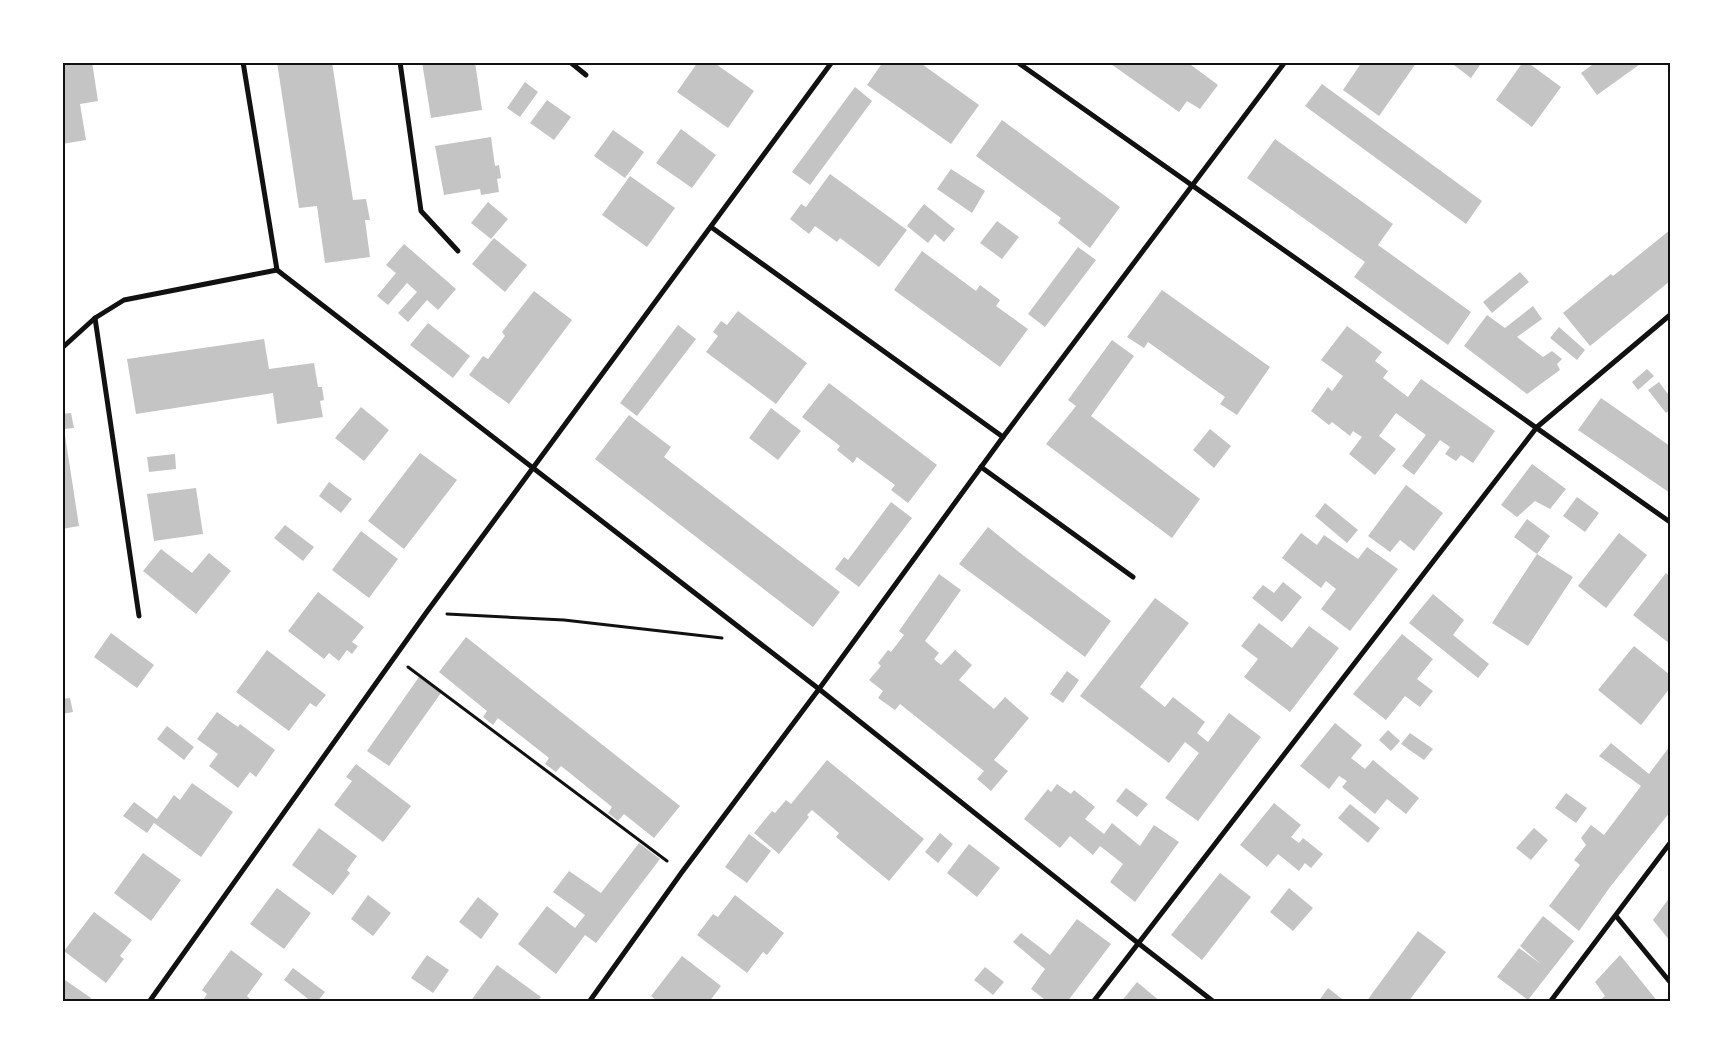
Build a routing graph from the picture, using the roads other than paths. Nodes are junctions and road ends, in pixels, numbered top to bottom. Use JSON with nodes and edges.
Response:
{"nodes":[{"id":1,"x":243,"y":62,"type":"edge"},
{"id":2,"x":400,"y":62,"type":"edge"},
{"id":3,"x":570,"y":62,"type":"edge"},
{"id":4,"x":832,"y":62,"type":"edge"},
{"id":5,"x":1016,"y":62,"type":"edge"},
{"id":6,"x":1285,"y":62,"type":"edge"},
{"id":7,"x":586,"y":75,"type":"dead end"},
{"id":8,"x":1191,"y":185,"type":"junction"},
{"id":9,"x":711,"y":227,"type":"junction"},
{"id":10,"x":458,"y":251,"type":"dead end"},
{"id":11,"x":277,"y":270,"type":"junction"},
{"id":12,"x":1670,"y":315,"type":"edge"},
{"id":13,"x":95,"y":318,"type":"junction"},
{"id":14,"x":62,"y":348,"type":"edge"},
{"id":15,"x":1537,"y":427,"type":"junction"},
{"id":16,"x":1003,"y":437,"type":"junction"},
{"id":17,"x":981,"y":467,"type":"junction"},
{"id":18,"x":533,"y":468,"type":"junction"},
{"id":19,"x":1670,"y":522,"type":"edge"},
{"id":20,"x":1133,"y":577,"type":"dead end"},
{"id":21,"x":139,"y":616,"type":"dead end"},
{"id":22,"x":819,"y":689,"type":"junction"},
{"id":23,"x":1670,"y":843,"type":"edge"},
{"id":24,"x":1616,"y":916,"type":"junction"},
{"id":25,"x":1138,"y":943,"type":"junction"},
{"id":26,"x":1670,"y":982,"type":"edge"},
{"id":27,"x":149,"y":1002,"type":"edge"},
{"id":28,"x":589,"y":1002,"type":"edge"},
{"id":29,"x":1093,"y":1002,"type":"edge"},
{"id":30,"x":1214,"y":1002,"type":"edge"},
{"id":31,"x":1550,"y":1002,"type":"edge"}],
"edges":[{"from":1,"to":11,"type":"street"},
{"from":2,"to":10,"type":"street"},
{"from":3,"to":7,"type":"street"},
{"from":4,"to":9,"type":"street"},
{"from":5,"to":8,"type":"street"},
{"from":6,"to":8,"type":"street"},
{"from":8,"to":15,"type":"street"},
{"from":8,"to":16,"type":"street"},
{"from":9,"to":16,"type":"street"},
{"from":9,"to":18,"type":"street"},
{"from":11,"to":13,"type":"street"},
{"from":11,"to":18,"type":"street"},
{"from":12,"to":15,"type":"street"},
{"from":13,"to":14,"type":"street"},
{"from":13,"to":21,"type":"street"},
{"from":15,"to":19,"type":"street"},
{"from":15,"to":25,"type":"street"},
{"from":16,"to":17,"type":"street"},
{"from":17,"to":20,"type":"street"},
{"from":17,"to":22,"type":"street"},
{"from":18,"to":22,"type":"street"},
{"from":18,"to":27,"type":"street"},
{"from":22,"to":25,"type":"street"},
{"from":22,"to":28,"type":"street"},
{"from":23,"to":24,"type":"street"},
{"from":24,"to":26,"type":"street"},
{"from":24,"to":31,"type":"street"},
{"from":25,"to":29,"type":"street"},
{"from":25,"to":30,"type":"street"}]}
